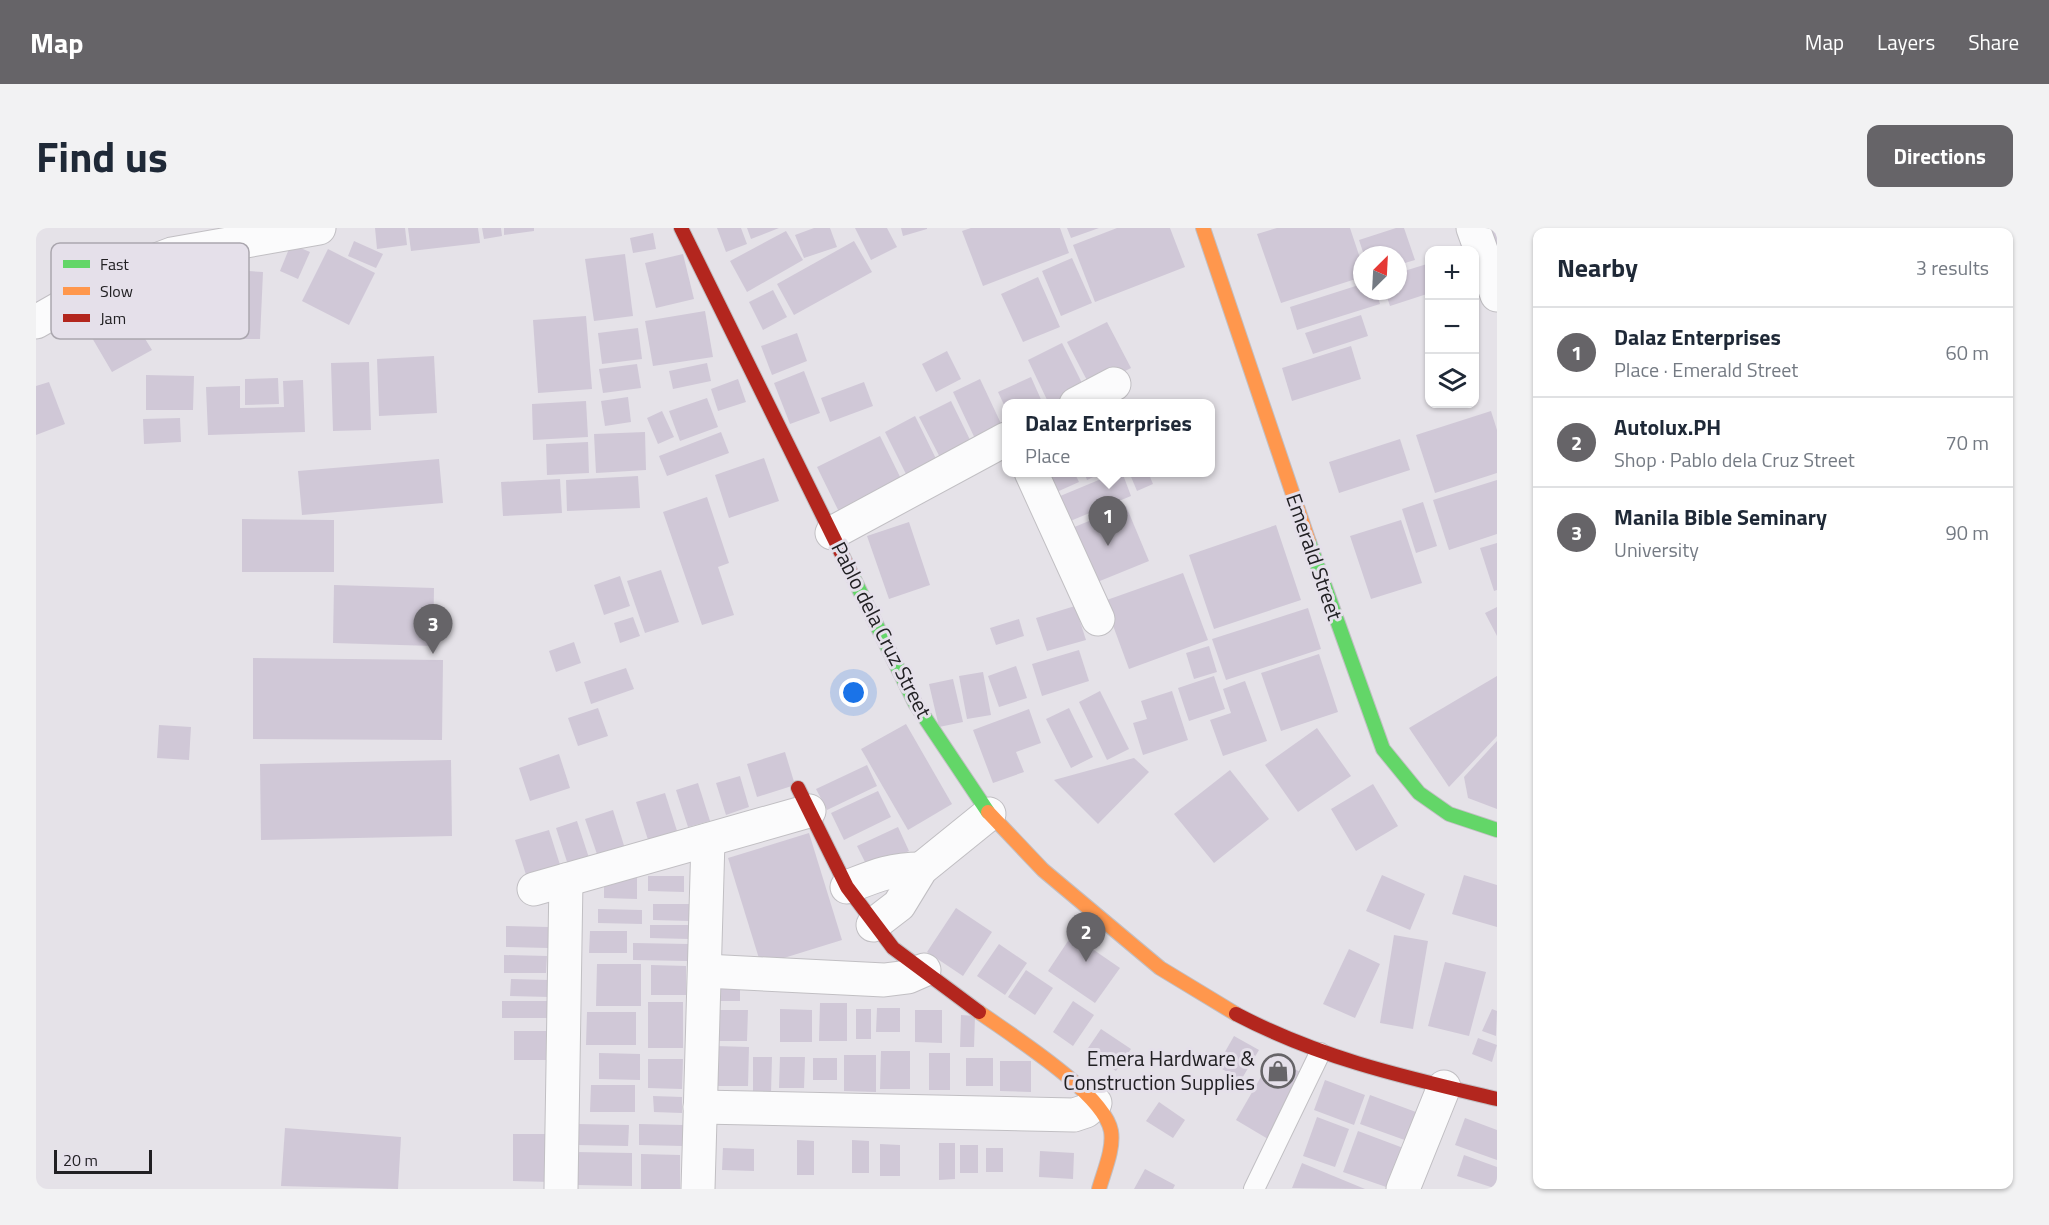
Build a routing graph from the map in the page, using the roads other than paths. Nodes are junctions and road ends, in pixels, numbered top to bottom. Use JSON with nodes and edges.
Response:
{"nodes":[{"id":1,"x":319,"y":228,"type":"edge"},
{"id":2,"x":681,"y":228,"type":"edge"},
{"id":3,"x":1203,"y":228,"type":"edge"},
{"id":4,"x":1473,"y":228,"type":"edge"},
{"id":5,"x":234,"y":243,"type":"edge"},
{"id":6,"x":1497,"y":295,"type":"edge"},
{"id":7,"x":51,"y":313,"type":"edge"},
{"id":8,"x":36,"y":322,"type":"edge"},
{"id":9,"x":1114,"y":384,"type":"dead end"},
{"id":10,"x":1086,"y":399,"type":"edge"},
{"id":11,"x":1002,"y":442,"type":"edge"},
{"id":12,"x":1033,"y":477,"type":"edge"},
{"id":13,"x":832,"y":533,"type":"junction"},
{"id":14,"x":1098,"y":619,"type":"dead end"},
{"id":15,"x":803,"y":799,"type":"joint"},
{"id":16,"x":989,"y":814,"type":"junction"},
{"id":17,"x":1497,"y":830,"type":"edge"},
{"id":18,"x":708,"y":840,"type":"junction"},
{"id":19,"x":921,"y":869,"type":"junction"},
{"id":20,"x":566,"y":880,"type":"junction"},
{"id":21,"x":847,"y":887,"type":"junction"},
{"id":22,"x":534,"y":889,"type":"dead end"},
{"id":23,"x":873,"y":925,"type":"junction"},
{"id":24,"x":924,"y":970,"type":"junction"},
{"id":25,"x":705,"y":971,"type":"junction"},
{"id":26,"x":1320,"y":1053,"type":"junction"},
{"id":27,"x":1444,"y":1087,"type":"junction"},
{"id":28,"x":1497,"y":1099,"type":"edge"},
{"id":29,"x":1095,"y":1103,"type":"junction"},
{"id":30,"x":700,"y":1107,"type":"junction"},
{"id":31,"x":561,"y":1189,"type":"edge"},
{"id":32,"x":698,"y":1189,"type":"edge"},
{"id":33,"x":1099,"y":1189,"type":"edge"},
{"id":34,"x":1254,"y":1189,"type":"edge"},
{"id":35,"x":1403,"y":1189,"type":"edge"}],
"edges":[{"from":1,"to":5,"type":"street"},
{"from":2,"to":13,"type":"street","name":"Pablo dela Cruz Street"},
{"from":3,"to":17,"type":"street","name":"Emerald Street"},
{"from":4,"to":6,"type":"street"},
{"from":7,"to":8,"type":"street"},
{"from":9,"to":10,"type":"street"},
{"from":11,"to":13,"type":"street"},
{"from":12,"to":14,"type":"street"},
{"from":13,"to":16,"type":"street","name":"Pablo dela Cruz Street"},
{"from":15,"to":18,"type":"street"},
{"from":15,"to":21,"type":"street"},
{"from":16,"to":19,"type":"street"},
{"from":16,"to":26,"type":"street","name":"Pablo dela Cruz Street"},
{"from":18,"to":20,"type":"street"},
{"from":18,"to":25,"type":"street"},
{"from":19,"to":21,"type":"street"},
{"from":19,"to":23,"type":"street"},
{"from":20,"to":22,"type":"street"},
{"from":20,"to":31,"type":"street"},
{"from":21,"to":23,"type":"street"},
{"from":23,"to":24,"type":"street"},
{"from":24,"to":25,"type":"street"},
{"from":24,"to":29,"type":"street"},
{"from":25,"to":30,"type":"street"},
{"from":26,"to":27,"type":"street","name":"Pablo dela Cruz Street"},
{"from":26,"to":34,"type":"lane"},
{"from":27,"to":28,"type":"street","name":"Pablo dela Cruz Street"},
{"from":27,"to":35,"type":"street"},
{"from":29,"to":30,"type":"street"},
{"from":29,"to":33,"type":"street"},
{"from":30,"to":32,"type":"street"}]}
